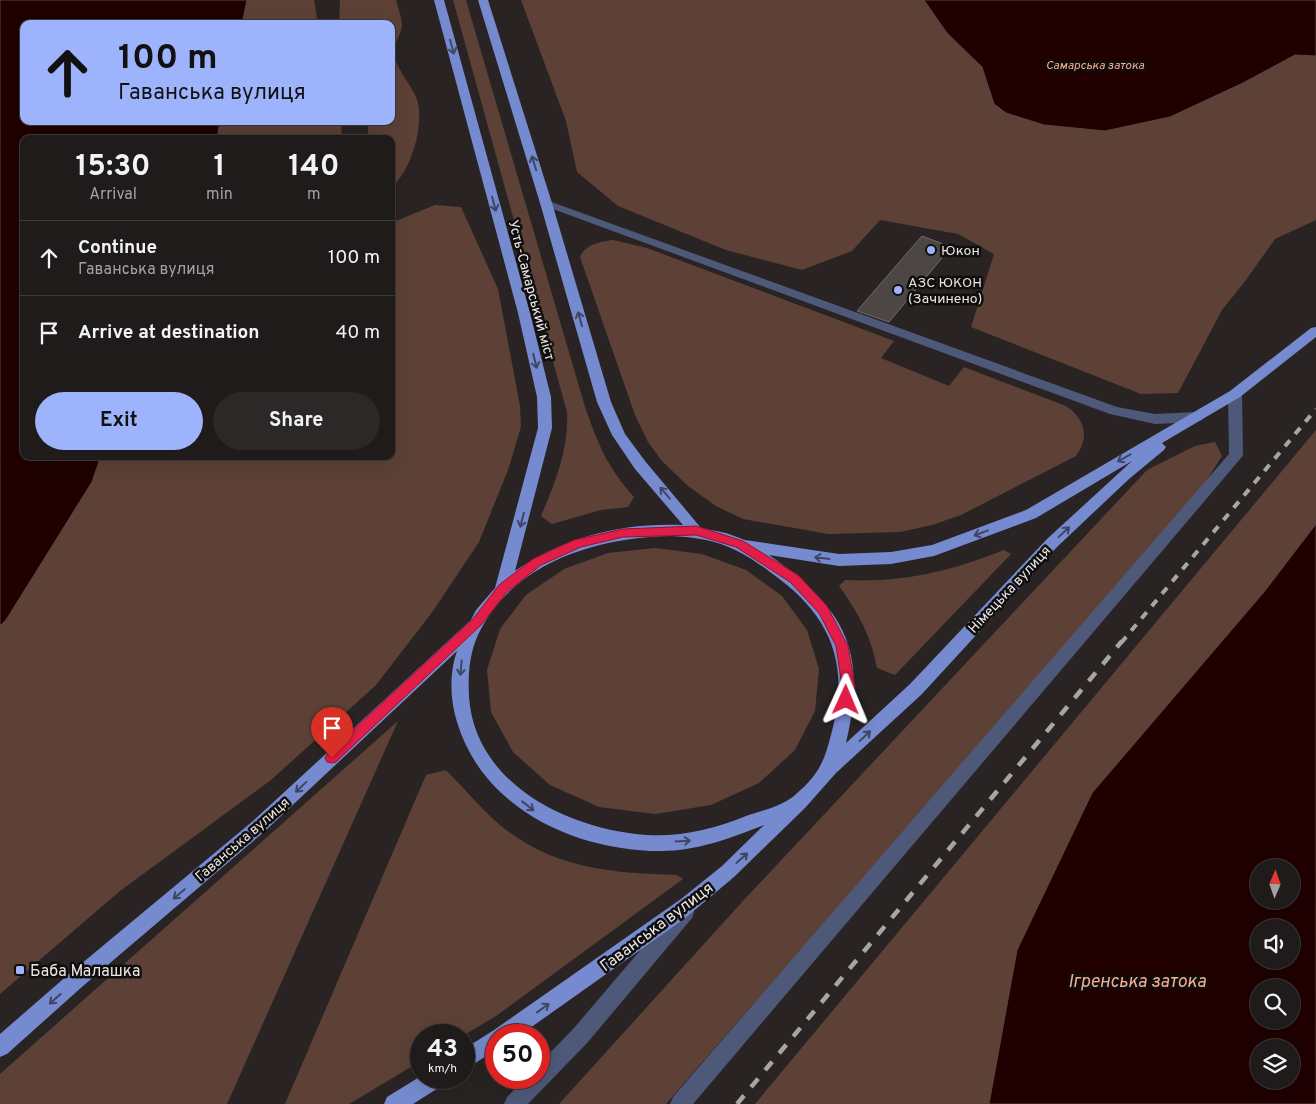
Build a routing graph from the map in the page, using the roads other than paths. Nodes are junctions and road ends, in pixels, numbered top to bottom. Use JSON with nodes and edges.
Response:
{"nodes":[{"id":1,"x":439,"y":0,"type":"edge"},
{"id":2,"x":483,"y":0,"type":"edge"},
{"id":3,"x":546,"y":203,"type":"junction"},
{"id":4,"x":1316,"y":331,"type":"edge"},
{"id":5,"x":1235,"y":394,"type":"junction"},
{"id":6,"x":1197,"y":417,"type":"junction"},
{"id":7,"x":696,"y":530,"type":"junction"},
{"id":8,"x":740,"y":544,"type":"junction"},
{"id":9,"x":503,"y":588,"type":"junction"},
{"id":10,"x":477,"y":622,"type":"junction"},
{"id":11,"x":829,"y":769,"type":"junction"},
{"id":12,"x":799,"y":803,"type":"junction"},
{"id":13,"x":697,"y":898,"type":"junction"},
{"id":14,"x":520,"y":1024,"type":"edge"},
{"id":15,"x":0,"y":1047,"type":"edge"},
{"id":16,"x":418,"y":1089,"type":"edge"},
{"id":17,"x":394,"y":1104,"type":"edge"},
{"id":18,"x":514,"y":1104,"type":"edge"},
{"id":19,"x":680,"y":1104,"type":"edge"}],
"edges":[{"from":1,"to":9,"type":"main road","name":"Усть-Самарський міст","one_way":true},
{"from":3,"to":2,"type":"main road","one_way":true},
{"from":3,"to":6,"type":"street"},
{"from":7,"to":3,"type":"main road","one_way":true},
{"from":4,"to":5,"type":"main road","name":"Німецька вулиця"},
{"from":5,"to":6,"type":"main road","name":"Німецька вулиця"},
{"from":5,"to":19,"type":"street"},
{"from":6,"to":8,"type":"main road","name":"Німецька вулиця","one_way":true},
{"from":11,"to":6,"type":"main road","name":"Німецька вулиця","one_way":true},
{"from":7,"to":8,"type":"main road"},
{"from":7,"to":9,"type":"main road"},
{"from":8,"to":11,"type":"main road"},
{"from":9,"to":10,"type":"main road"},
{"from":10,"to":12,"type":"main road","one_way":true},
{"from":10,"to":15,"type":"main road","name":"Гаванська вулиця","one_way":true},
{"from":11,"to":12,"type":"main road","name":"Німецька вулиця"},
{"from":13,"to":12,"type":"main road","name":"Гаванська вулиця","one_way":true},
{"from":14,"to":13,"type":"main road","name":"Гаванська вулиця","one_way":true},
{"from":13,"to":18,"type":"street"},
{"from":16,"to":17,"type":"main road"}]}
